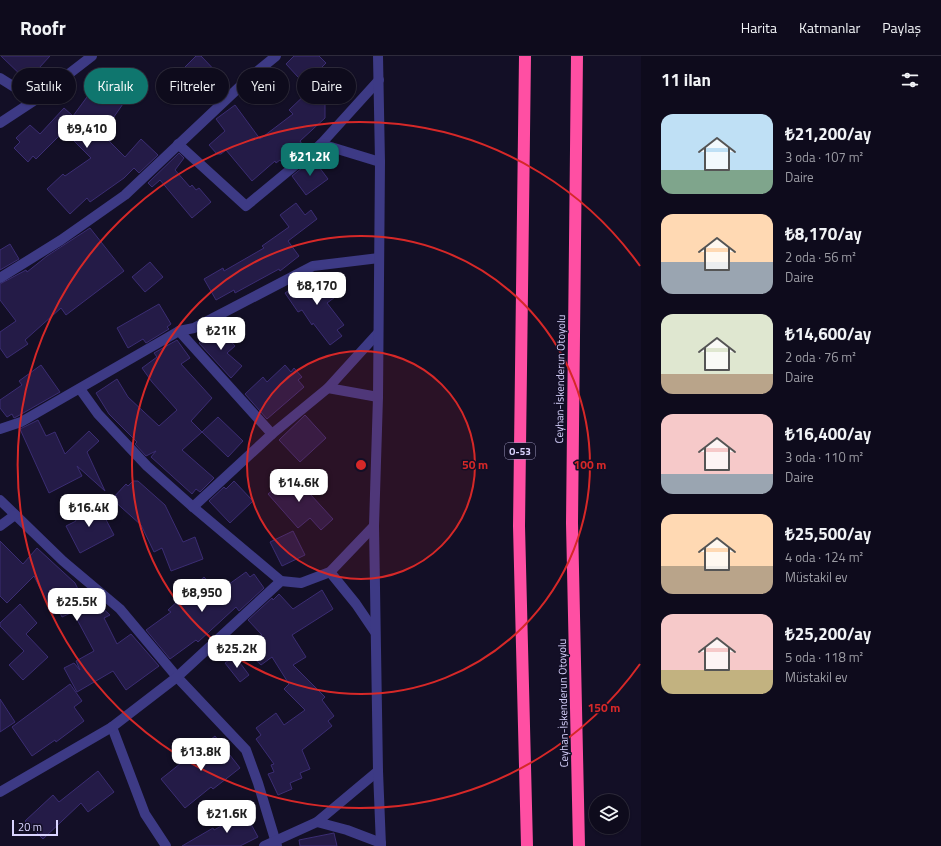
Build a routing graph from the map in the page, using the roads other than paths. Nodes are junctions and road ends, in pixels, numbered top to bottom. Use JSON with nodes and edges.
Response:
{"nodes":[{"id":1,"x":92,"y":56,"type":"edge"},
{"id":2,"x":276,"y":56,"type":"edge"},
{"id":3,"x":378,"y":56,"type":"edge"},
{"id":4,"x":525,"y":56,"type":"edge"},
{"id":5,"x":577,"y":56,"type":"edge"},
{"id":6,"x":76,"y":68,"type":"edge"},
{"id":7,"x":0,"y":78,"type":"edge"},
{"id":8,"x":379,"y":80,"type":"junction"},
{"id":9,"x":12,"y":86,"type":"edge"},
{"id":10,"x":29,"y":104,"type":"edge"},
{"id":11,"x":0,"y":123,"type":"edge"},
{"id":12,"x":178,"y":144,"type":"junction"},
{"id":13,"x":321,"y":144,"type":"junction"},
{"id":14,"x":380,"y":162,"type":"junction"},
{"id":15,"x":379,"y":258,"type":"junction"},
{"id":16,"x":0,"y":278,"type":"edge"},
{"id":17,"x":179,"y":331,"type":"junction"},
{"id":18,"x":378,"y":333,"type":"junction"},
{"id":19,"x":328,"y":388,"type":"junction"},
{"id":20,"x":80,"y":389,"type":"junction"},
{"id":21,"x":378,"y":398,"type":"junction"},
{"id":22,"x":0,"y":429,"type":"edge"},
{"id":23,"x":272,"y":434,"type":"junction"},
{"id":24,"x":0,"y":500,"type":"edge"},
{"id":25,"x":193,"y":507,"type":"junction"},
{"id":26,"x":15,"y":515,"type":"junction"},
{"id":27,"x":0,"y":526,"type":"edge"},
{"id":28,"x":374,"y":526,"type":"junction"},
{"id":29,"x":330,"y":572,"type":"junction"},
{"id":30,"x":281,"y":581,"type":"junction"},
{"id":31,"x":375,"y":632,"type":"junction"},
{"id":32,"x":177,"y":677,"type":"junction"},
{"id":33,"x":112,"y":727,"type":"junction"},
{"id":34,"x":378,"y":771,"type":"junction"},
{"id":35,"x":0,"y":792,"type":"edge"},
{"id":36,"x":317,"y":822,"type":"junction"},
{"id":37,"x":276,"y":843,"type":"edge"},
{"id":38,"x":381,"y":844,"type":"edge"},
{"id":39,"x":166,"y":846,"type":"edge"},
{"id":40,"x":264,"y":846,"type":"edge"},
{"id":41,"x":527,"y":846,"type":"edge"},
{"id":42,"x":579,"y":846,"type":"edge"}],
"edges":[{"from":1,"to":6,"type":"street"},
{"from":2,"to":12,"type":"street"},
{"from":3,"to":8,"type":"street"},
{"from":4,"to":41,"type":"highway","number":"O-53"},
{"from":5,"to":42,"type":"highway","name":"Ceyhan-İskenderun Otoyolu"},
{"from":7,"to":9,"type":"street"},
{"from":8,"to":13,"type":"street"},
{"from":8,"to":14,"type":"street"},
{"from":10,"to":11,"type":"street"},
{"from":12,"to":13,"type":"street"},
{"from":12,"to":16,"type":"street"},
{"from":13,"to":14,"type":"street"},
{"from":14,"to":15,"type":"street"},
{"from":15,"to":17,"type":"street"},
{"from":15,"to":18,"type":"street"},
{"from":17,"to":20,"type":"street"},
{"from":17,"to":23,"type":"street"},
{"from":18,"to":19,"type":"street"},
{"from":18,"to":21,"type":"street"},
{"from":19,"to":21,"type":"street"},
{"from":19,"to":23,"type":"street"},
{"from":20,"to":22,"type":"street"},
{"from":20,"to":25,"type":"street"},
{"from":21,"to":28,"type":"street"},
{"from":23,"to":25,"type":"street"},
{"from":24,"to":26,"type":"street"},
{"from":25,"to":30,"type":"street"},
{"from":26,"to":27,"type":"street"},
{"from":26,"to":32,"type":"street"},
{"from":28,"to":29,"type":"street"},
{"from":28,"to":31,"type":"street"},
{"from":29,"to":30,"type":"street"},
{"from":29,"to":31,"type":"street"},
{"from":30,"to":32,"type":"street"},
{"from":31,"to":34,"type":"street"},
{"from":32,"to":33,"type":"street"},
{"from":32,"to":37,"type":"street"},
{"from":33,"to":35,"type":"street"},
{"from":33,"to":39,"type":"street"},
{"from":34,"to":36,"type":"street"},
{"from":34,"to":38,"type":"street"},
{"from":36,"to":37,"type":"street"},
{"from":36,"to":38,"type":"street"},
{"from":37,"to":40,"type":"street"}]}
